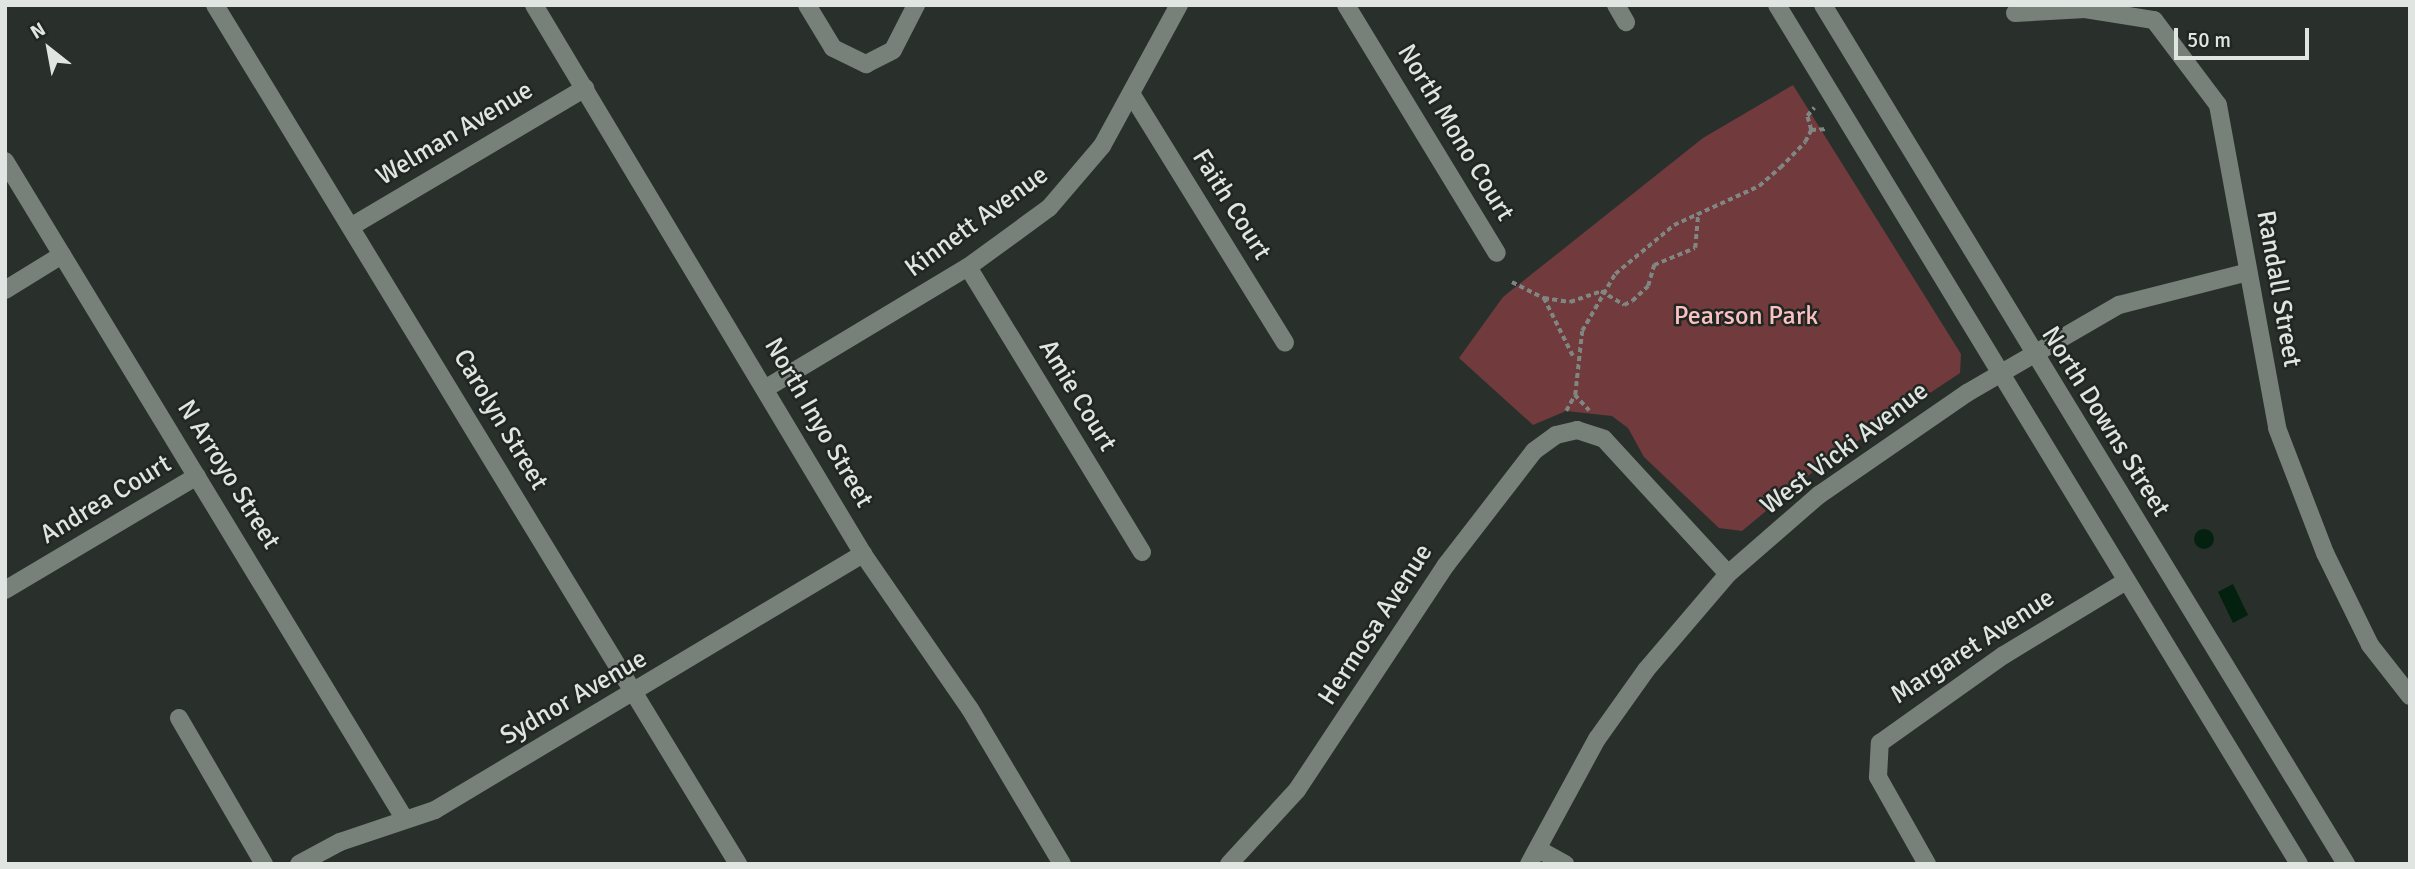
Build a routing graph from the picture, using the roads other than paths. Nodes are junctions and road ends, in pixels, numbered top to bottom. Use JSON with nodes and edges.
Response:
{"nodes":[{"id":1,"x":215,"y":5,"type":"edge"},
{"id":2,"x":534,"y":5,"type":"edge"},
{"id":3,"x":807,"y":5,"type":"edge"},
{"id":4,"x":916,"y":5,"type":"edge"},
{"id":5,"x":1179,"y":5,"type":"edge"},
{"id":6,"x":1346,"y":5,"type":"edge"},
{"id":7,"x":1616,"y":5,"type":"edge"},
{"id":8,"x":1777,"y":5,"type":"edge"},
{"id":9,"x":1824,"y":5,"type":"edge"},
{"id":10,"x":2157,"y":12,"type":"edge"},
{"id":11,"x":2015,"y":13,"type":"dead end"},
{"id":12,"x":1626,"y":22,"type":"dead end"},
{"id":13,"x":585,"y":88,"type":"junction"},
{"id":14,"x":1132,"y":95,"type":"junction"},
{"id":15,"x":5,"y":161,"type":"edge"},
{"id":16,"x":352,"y":226,"type":"junction"},
{"id":17,"x":1497,"y":253,"type":"dead end"},
{"id":18,"x":62,"y":255,"type":"junction"},
{"id":19,"x":968,"y":268,"type":"junction"},
{"id":20,"x":2245,"y":273,"type":"junction"},
{"id":21,"x":5,"y":289,"type":"edge"},
{"id":22,"x":1285,"y":343,"type":"dead end"},
{"id":23,"x":2031,"y":353,"type":"junction"},
{"id":24,"x":2001,"y":372,"type":"junction"},
{"id":25,"x":768,"y":387,"type":"junction"},
{"id":26,"x":197,"y":476,"type":"junction"},
{"id":27,"x":1142,"y":552,"type":"dead end"},
{"id":28,"x":863,"y":554,"type":"junction"},
{"id":29,"x":1728,"y":574,"type":"junction"},
{"id":30,"x":2126,"y":581,"type":"junction"},
{"id":31,"x":5,"y":590,"type":"edge"},
{"id":32,"x":634,"y":694,"type":"junction"},
{"id":33,"x":2410,"y":696,"type":"edge"},
{"id":34,"x":179,"y":718,"type":"dead end"},
{"id":35,"x":404,"y":818,"type":"junction"},
{"id":36,"x":1533,"y":857,"type":"edge"},
{"id":37,"x":264,"y":864,"type":"edge"},
{"id":38,"x":299,"y":864,"type":"edge"},
{"id":39,"x":738,"y":864,"type":"edge"},
{"id":40,"x":1062,"y":864,"type":"edge"},
{"id":41,"x":1229,"y":864,"type":"edge"},
{"id":42,"x":1565,"y":864,"type":"edge"},
{"id":43,"x":1927,"y":864,"type":"edge"},
{"id":44,"x":2299,"y":864,"type":"edge"},
{"id":45,"x":2346,"y":864,"type":"edge"}],
"edges":[{"from":1,"to":16,"type":"street","name":"Carolyn Street"},
{"from":2,"to":13,"type":"street","name":"North Inyo Street"},
{"from":3,"to":4,"type":"street"},
{"from":5,"to":14,"type":"street","name":"Kinnett Avenue"},
{"from":6,"to":17,"type":"street","name":"North Mono Court"},
{"from":7,"to":12,"type":"street"},
{"from":8,"to":24,"type":"street"},
{"from":9,"to":23,"type":"street","name":"North Downs Street"},
{"from":10,"to":11,"type":"street","name":"Randall Street"},
{"from":10,"to":20,"type":"street","name":"Randall Street"},
{"from":13,"to":16,"type":"street","name":"Welman Avenue"},
{"from":13,"to":25,"type":"street","name":"North Inyo Street"},
{"from":14,"to":19,"type":"street","name":"Kinnett Avenue"},
{"from":14,"to":22,"type":"street","name":"Faith Court"},
{"from":15,"to":18,"type":"street","name":"N Arroyo Street"},
{"from":16,"to":32,"type":"street","name":"Carolyn Street"},
{"from":18,"to":21,"type":"street"},
{"from":18,"to":26,"type":"street","name":"N Arroyo Street"},
{"from":19,"to":25,"type":"street","name":"Kinnett Avenue"},
{"from":19,"to":27,"type":"street","name":"Amie Court"},
{"from":20,"to":23,"type":"street","name":"West Vicki Avenue"},
{"from":20,"to":33,"type":"street","name":"Randall Street"},
{"from":23,"to":24,"type":"street","name":"West Vicki Avenue"},
{"from":23,"to":45,"type":"street","name":"North Downs Street"},
{"from":24,"to":29,"type":"street","name":"West Vicki Avenue"},
{"from":24,"to":30,"type":"street"},
{"from":25,"to":28,"type":"street","name":"North Inyo Street"},
{"from":26,"to":31,"type":"street","name":"Andrea Court"},
{"from":26,"to":35,"type":"street","name":"N Arroyo Street"},
{"from":28,"to":32,"type":"street","name":"Sydnor Avenue"},
{"from":28,"to":40,"type":"street","name":"North Inyo Street"},
{"from":29,"to":36,"type":"street","name":"West Vicki Avenue"},
{"from":29,"to":41,"type":"street","name":"Hermosa Avenue"},
{"from":30,"to":43,"type":"street","name":"Margaret Avenue"},
{"from":30,"to":44,"type":"street"},
{"from":32,"to":35,"type":"street","name":"Sydnor Avenue"},
{"from":32,"to":39,"type":"street","name":"Carolyn Street"},
{"from":34,"to":37,"type":"street"},
{"from":35,"to":38,"type":"street","name":"Sydnor Avenue"},
{"from":36,"to":42,"type":"street"}]}
